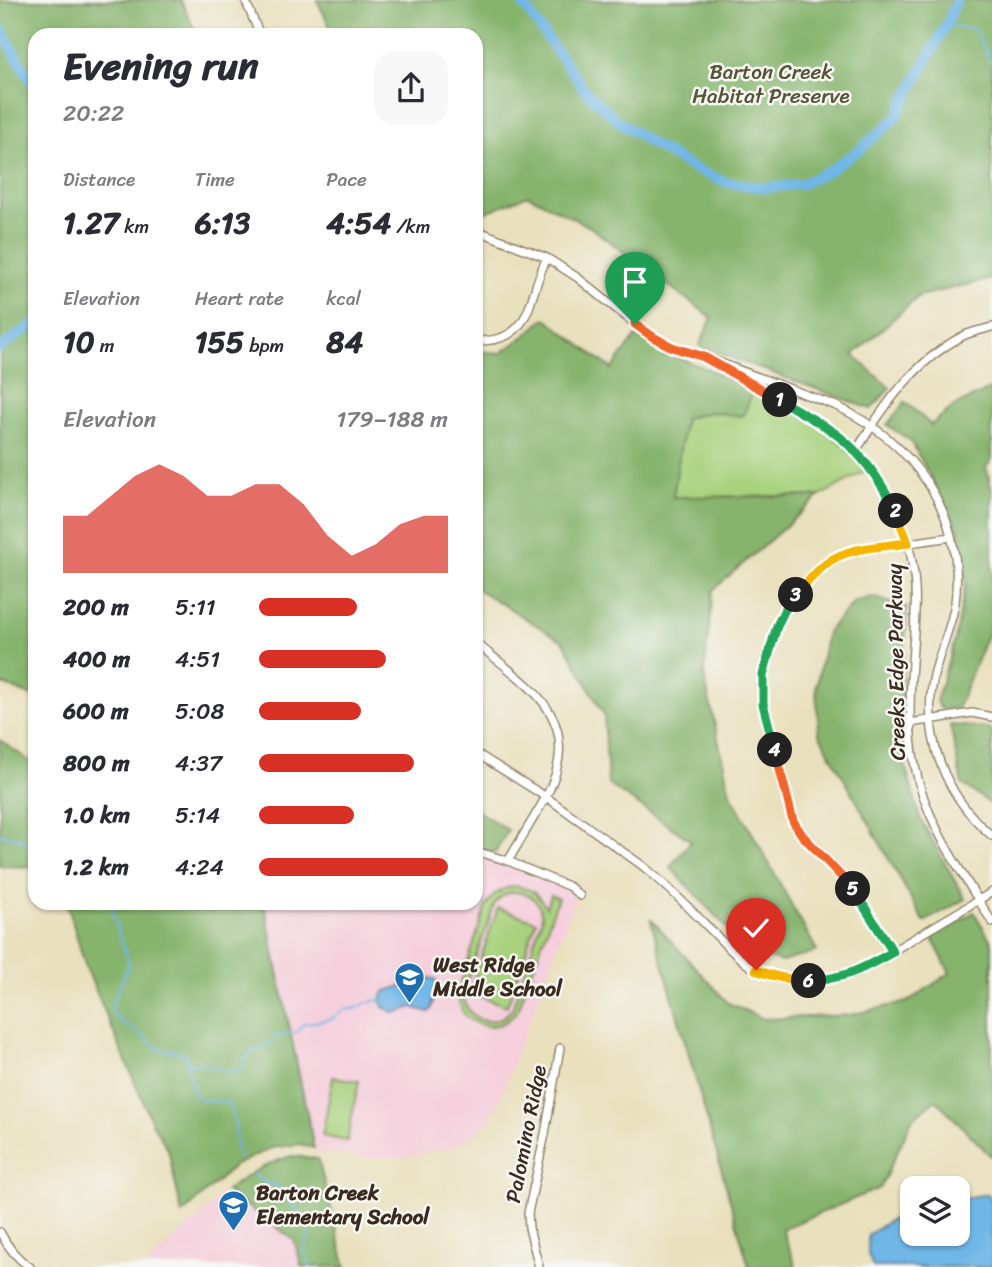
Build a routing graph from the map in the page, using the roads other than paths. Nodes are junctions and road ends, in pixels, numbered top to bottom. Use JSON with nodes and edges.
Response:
{"nodes":[{"id":1,"x":245,"y":0,"type":"edge"},
{"id":2,"x":257,"y":28,"type":"edge"},
{"id":3,"x":483,"y":233,"type":"edge"},
{"id":4,"x":547,"y":258,"type":"junction"},
{"id":5,"x":992,"y":327,"type":"edge"},
{"id":6,"x":483,"y":341,"type":"edge"},
{"id":7,"x":704,"y":357,"type":"junction"},
{"id":8,"x":872,"y":425,"type":"junction"},
{"id":9,"x":856,"y":452,"type":"junction"},
{"id":10,"x":951,"y":537,"type":"junction"},
{"id":11,"x":908,"y":543,"type":"junction"},
{"id":12,"x":483,"y":649,"type":"edge"},
{"id":13,"x":992,"y":717,"type":"edge"},
{"id":14,"x":931,"y":720,"type":"junction"},
{"id":15,"x":910,"y":723,"type":"junction"},
{"id":16,"x":483,"y":757,"type":"edge"},
{"id":17,"x":546,"y":797,"type":"junction"},
{"id":18,"x":992,"y":836,"type":"edge"},
{"id":19,"x":483,"y":853,"type":"edge"},
{"id":20,"x":508,"y":861,"type":"junction"},
{"id":21,"x":992,"y":892,"type":"edge"},
{"id":22,"x":580,"y":896,"type":"dead end"},
{"id":23,"x":979,"y":901,"type":"junction"},
{"id":24,"x":992,"y":922,"type":"edge"},
{"id":25,"x":893,"y":952,"type":"junction"},
{"id":26,"x":560,"y":1048,"type":"dead end"},
{"id":27,"x":0,"y":1232,"type":"edge"},
{"id":28,"x":30,"y":1267,"type":"edge"},
{"id":29,"x":539,"y":1267,"type":"edge"}],
"edges":[{"from":1,"to":2,"type":"street"},
{"from":3,"to":4,"type":"street","name":"Creeks Edge Parkway"},
{"from":4,"to":6,"type":"street"},
{"from":4,"to":7,"type":"street","name":"Creeks Edge Parkway"},
{"from":5,"to":8,"type":"street"},
{"from":7,"to":8,"type":"street","name":"Creeks Edge Parkway"},
{"from":7,"to":9,"type":"street","name":"Creeks Edge Parkway"},
{"from":8,"to":9,"type":"street"},
{"from":8,"to":10,"type":"street","name":"Creeks Edge Parkway"},
{"from":9,"to":11,"type":"street","name":"Creeks Edge Parkway"},
{"from":10,"to":11,"type":"street"},
{"from":10,"to":14,"type":"street","name":"Creeks Edge Parkway"},
{"from":11,"to":15,"type":"street","name":"Creeks Edge Parkway"},
{"from":11,"to":25,"type":"street"},
{"from":12,"to":17,"type":"street"},
{"from":13,"to":14,"type":"street"},
{"from":14,"to":15,"type":"street"},
{"from":14,"to":18,"type":"street","name":"Creeks Edge Parkway"},
{"from":15,"to":23,"type":"street","name":"Creeks Edge Parkway"},
{"from":16,"to":17,"type":"street"},
{"from":17,"to":20,"type":"street"},
{"from":17,"to":25,"type":"street"},
{"from":19,"to":20,"type":"street"},
{"from":20,"to":22,"type":"street"},
{"from":21,"to":23,"type":"street"},
{"from":23,"to":24,"type":"street","name":"Creeks Edge Parkway"},
{"from":23,"to":25,"type":"street"},
{"from":26,"to":29,"type":"street","name":"Palomino Ridge"},
{"from":27,"to":28,"type":"street"}]}
